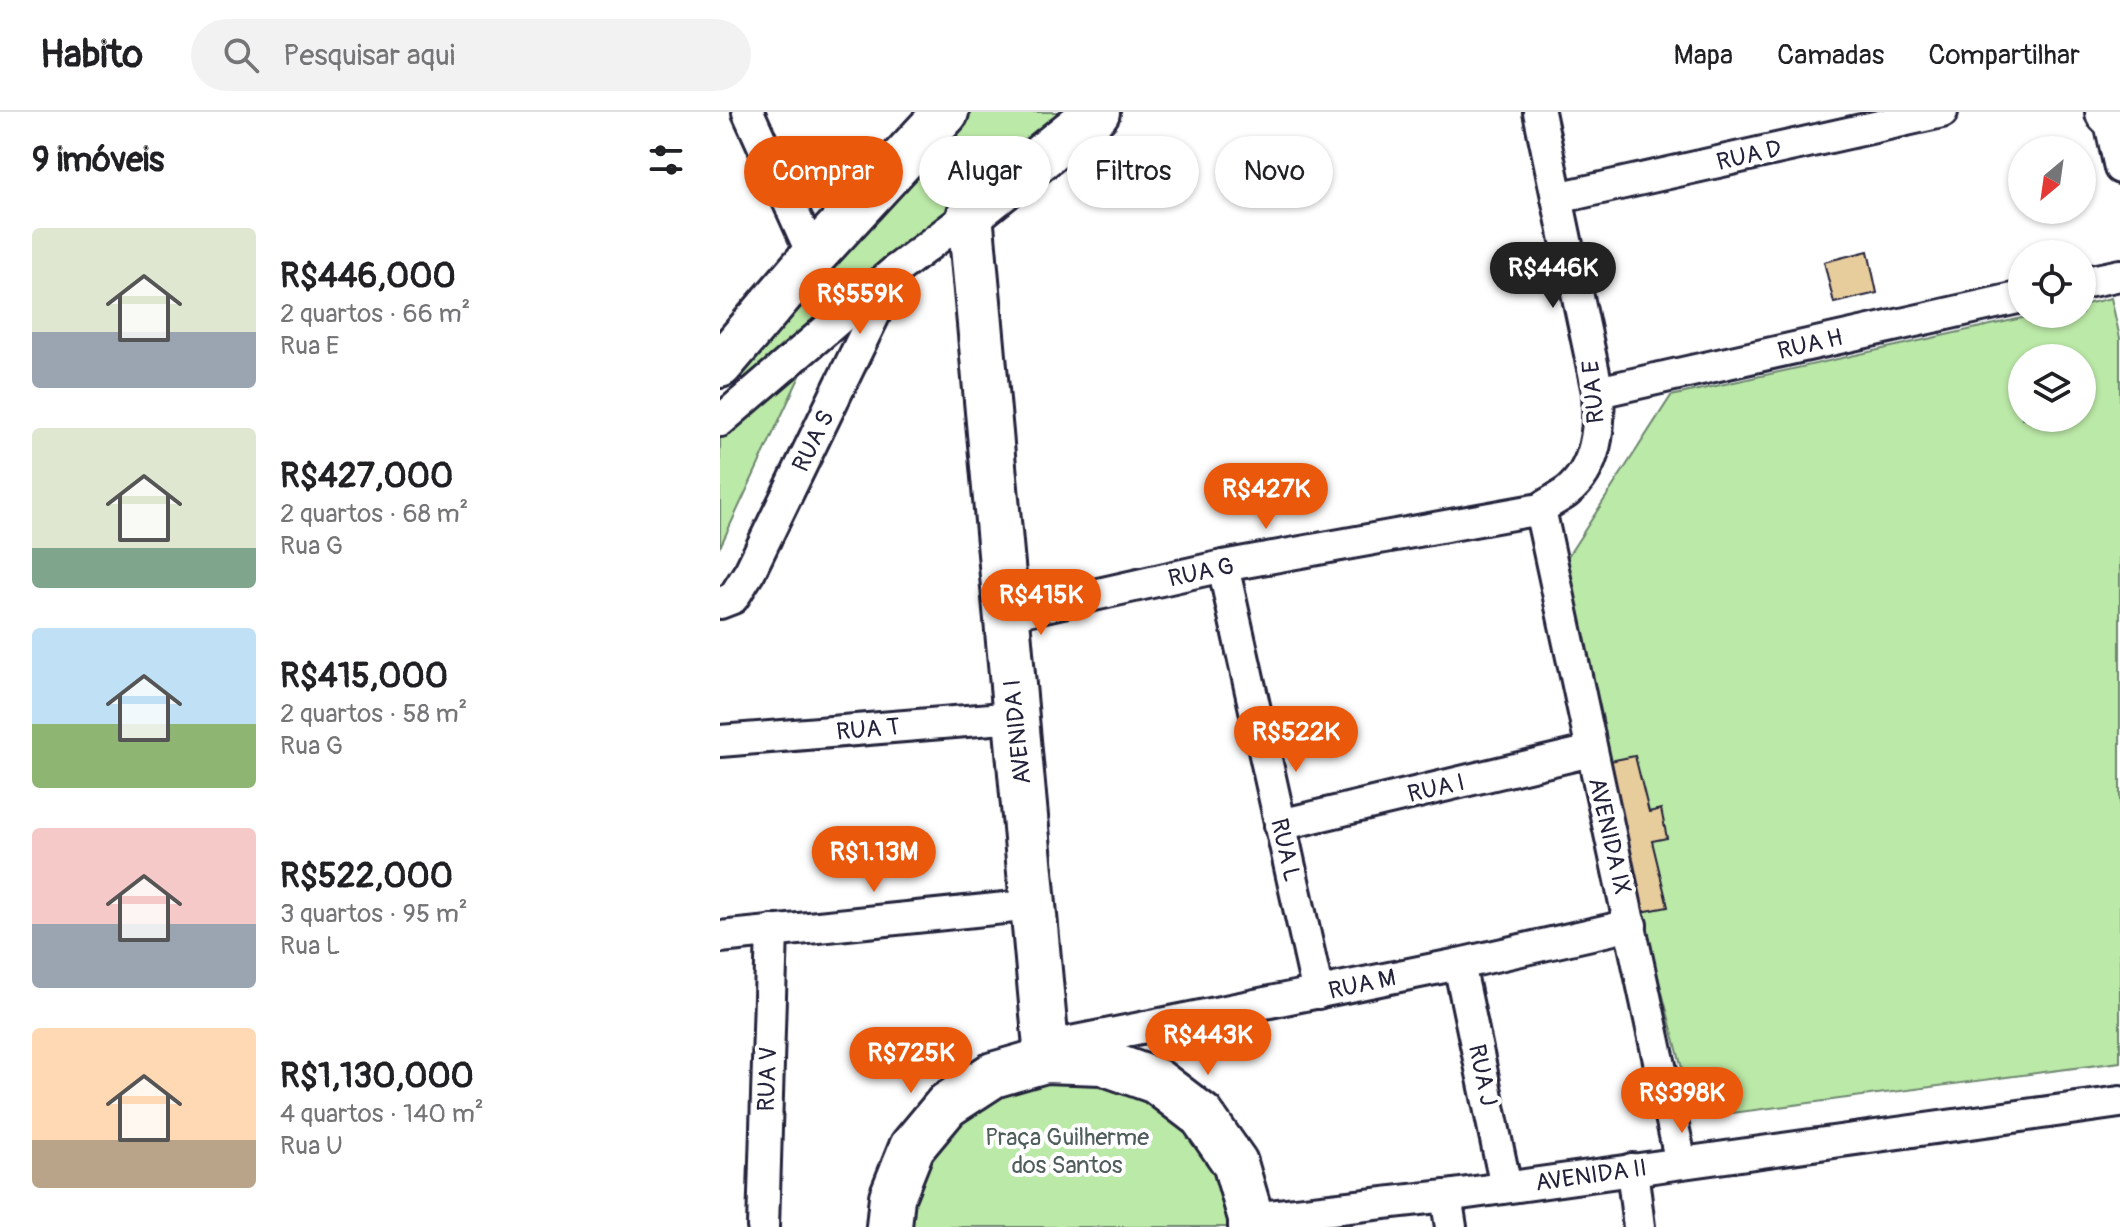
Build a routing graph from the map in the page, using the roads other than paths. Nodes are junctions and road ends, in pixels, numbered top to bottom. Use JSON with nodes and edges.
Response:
{"nodes":[{"id":1,"x":748,"y":112,"type":"edge"},
{"id":2,"x":946,"y":112,"type":"edge"},
{"id":3,"x":1097,"y":112,"type":"edge"},
{"id":4,"x":1539,"y":112,"type":"edge"},
{"id":5,"x":1942,"y":112,"type":"edge"},
{"id":6,"x":2108,"y":112,"type":"edge"},
{"id":7,"x":2120,"y":124,"type":"edge"},
{"id":8,"x":2120,"y":168,"type":"edge"},
{"id":9,"x":1557,"y":198,"type":"junction"},
{"id":10,"x":970,"y":214,"type":"junction"},
{"id":11,"x":813,"y":256,"type":"junction"},
{"id":12,"x":896,"y":270,"type":"junction"},
{"id":13,"x":2120,"y":275,"type":"edge"},
{"id":14,"x":2096,"y":280,"type":"edge"},
{"id":15,"x":2008,"y":300,"type":"edge"},
{"id":16,"x":720,"y":365,"type":"edge"},
{"id":17,"x":1598,"y":392,"type":"junction"},
{"id":18,"x":720,"y":421,"type":"edge"},
{"id":19,"x":1540,"y":509,"type":"junction"},
{"id":20,"x":1223,"y":566,"type":"junction"},
{"id":21,"x":720,"y":603,"type":"edge"},
{"id":22,"x":1005,"y":615,"type":"junction"},
{"id":23,"x":1016,"y":717,"type":"junction"},
{"id":24,"x":720,"y":741,"type":"edge"},
{"id":25,"x":1591,"y":751,"type":"junction"},
{"id":26,"x":1280,"y":825,"type":"junction"},
{"id":27,"x":1034,"y":905,"type":"junction"},
{"id":28,"x":1631,"y":925,"type":"junction"},
{"id":29,"x":772,"y":931,"type":"junction"},
{"id":30,"x":720,"y":937,"type":"edge"},
{"id":31,"x":1459,"y":964,"type":"junction"},
{"id":32,"x":1318,"y":993,"type":"junction"},
{"id":33,"x":1045,"y":1053,"type":"junction"},
{"id":34,"x":2120,"y":1102,"type":"edge"},
{"id":35,"x":1681,"y":1163,"type":"junction"},
{"id":36,"x":1632,"y":1169,"type":"junction"},
{"id":37,"x":1506,"y":1187,"type":"junction"},
{"id":38,"x":1446,"y":1196,"type":"junction"},
{"id":39,"x":1251,"y":1222,"type":"edge"},
{"id":40,"x":763,"y":1227,"type":"edge"},
{"id":41,"x":889,"y":1227,"type":"edge"},
{"id":42,"x":1451,"y":1227,"type":"edge"},
{"id":43,"x":1639,"y":1227,"type":"edge"}],
"edges":[{"from":1,"to":11,"type":"street"},
{"from":2,"to":11,"type":"street"},
{"from":3,"to":10,"type":"street"},
{"from":4,"to":9,"type":"street","name":"RUA E"},
{"from":5,"to":9,"type":"street","name":"RUA D"},
{"from":6,"to":7,"type":"street"},
{"from":6,"to":8,"type":"street"},
{"from":9,"to":17,"type":"street","name":"RUA E"},
{"from":10,"to":12,"type":"street"},
{"from":10,"to":22,"type":"street","name":"AVENIDA I"},
{"from":11,"to":16,"type":"street"},
{"from":12,"to":18,"type":"street"},
{"from":12,"to":21,"type":"street","name":"RUA S"},
{"from":13,"to":14,"type":"street"},
{"from":15,"to":17,"type":"street","name":"RUA H"},
{"from":17,"to":19,"type":"street","name":"RUA E"},
{"from":19,"to":20,"type":"street","name":"RUA G"},
{"from":19,"to":25,"type":"street","name":"AVENIDA IX"},
{"from":20,"to":22,"type":"street","name":"RUA G"},
{"from":20,"to":26,"type":"street","name":"RUA L"},
{"from":22,"to":23,"type":"street","name":"AVENIDA I"},
{"from":23,"to":24,"type":"street","name":"RUA T"},
{"from":23,"to":27,"type":"street","name":"AVENIDA I"},
{"from":25,"to":26,"type":"street","name":"RUA I"},
{"from":25,"to":28,"type":"street","name":"AVENIDA IX"},
{"from":26,"to":32,"type":"street","name":"RUA L"},
{"from":27,"to":29,"type":"street"},
{"from":27,"to":33,"type":"street","name":"AVENIDA I"},
{"from":28,"to":31,"type":"street","name":"RUA M"},
{"from":28,"to":35,"type":"street","name":"AVENIDA IX"},
{"from":29,"to":30,"type":"street"},
{"from":29,"to":40,"type":"street","name":"RUA V"},
{"from":31,"to":32,"type":"street","name":"RUA M"},
{"from":31,"to":37,"type":"street","name":"RUA J"},
{"from":32,"to":33,"type":"street","name":"RUA M"},
{"from":33,"to":39,"type":"street"},
{"from":33,"to":41,"type":"street"},
{"from":34,"to":35,"type":"street","name":"AVENIDA II"},
{"from":35,"to":36,"type":"street","name":"AVENIDA II"},
{"from":36,"to":37,"type":"street","name":"AVENIDA II"},
{"from":36,"to":43,"type":"street"},
{"from":37,"to":38,"type":"street","name":"AVENIDA II"},
{"from":38,"to":39,"type":"street","name":"AVENIDA II"},
{"from":38,"to":42,"type":"street"}]}
